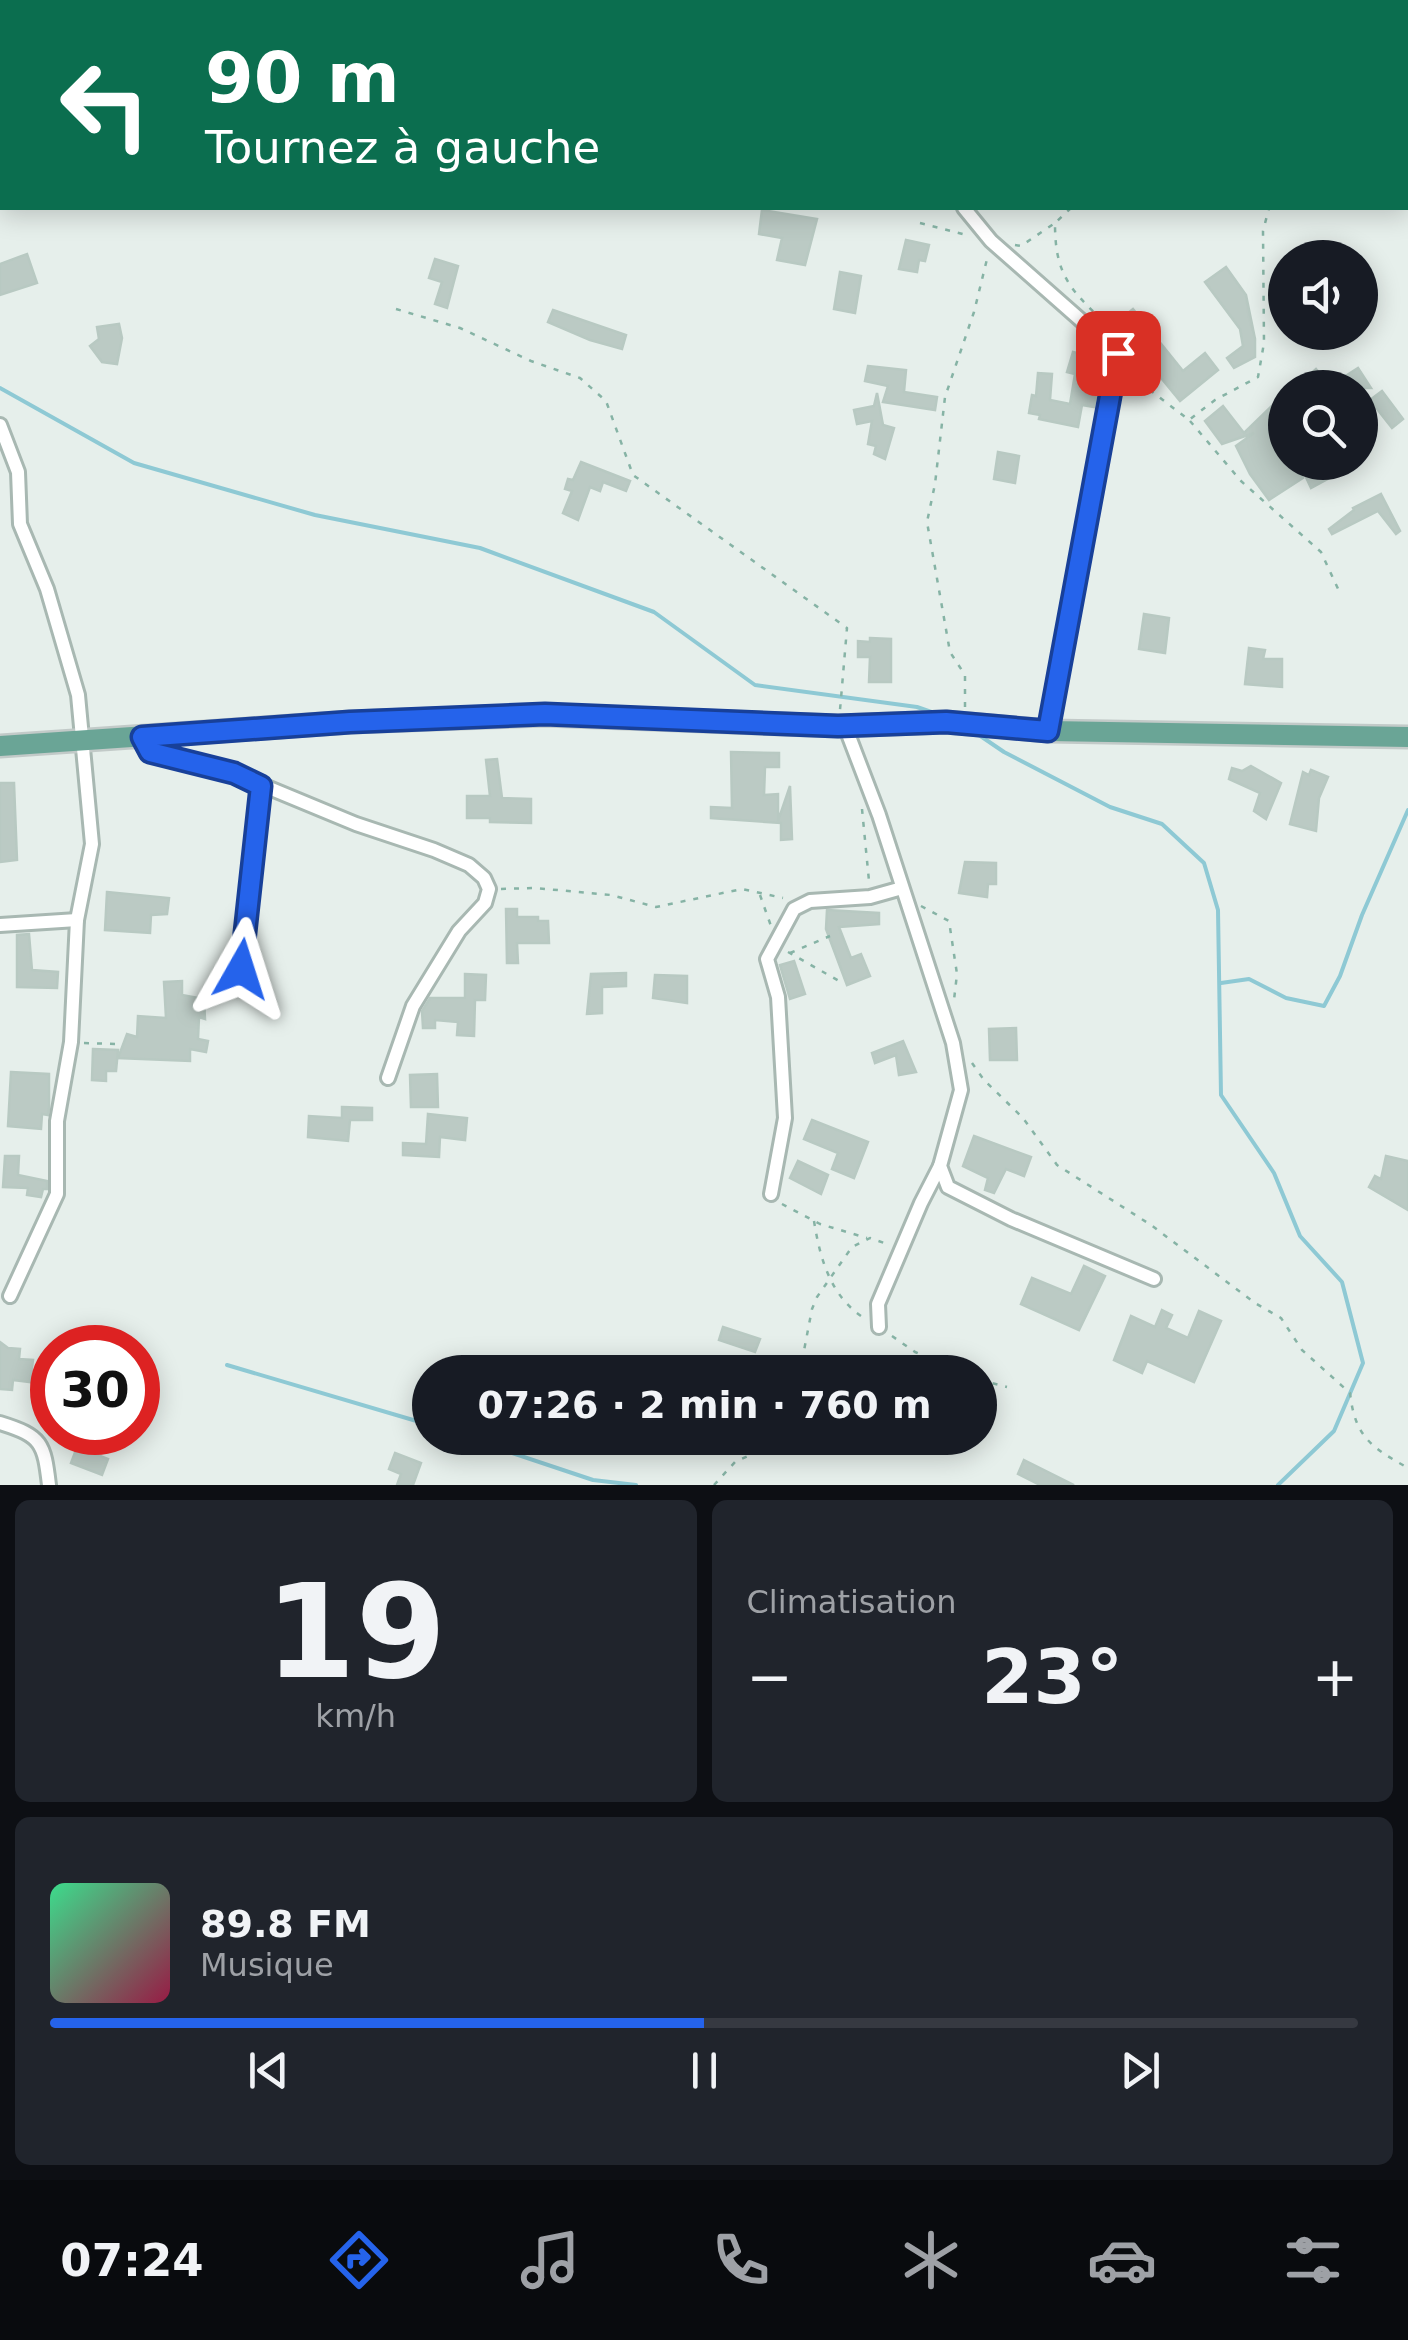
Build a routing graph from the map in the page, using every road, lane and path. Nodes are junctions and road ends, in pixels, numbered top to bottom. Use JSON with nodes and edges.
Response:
{"nodes":[{"id":1,"x":966,"y":210,"type":"edge"},
{"id":2,"x":1070,"y":210,"type":"edge"},
{"id":3,"x":1268,"y":210,"type":"edge"},
{"id":4,"x":920,"y":223,"type":"dead end"},
{"id":5,"x":1055,"y":223,"type":"junction"},
{"id":6,"x":991,"y":241,"type":"junction"},
{"id":7,"x":396,"y":309,"type":"dead end"},
{"id":8,"x":1096,"y":314,"type":"dead end"},
{"id":9,"x":1118,"y":353,"type":"junction"},
{"id":10,"x":1189,"y":420,"type":"junction"},
{"id":11,"x":0,"y":426,"type":"edge"},
{"id":12,"x":1339,"y":591,"type":"dead end"},
{"id":13,"x":965,"y":724,"type":"junction"},
{"id":14,"x":842,"y":726,"type":"junction"},
{"id":15,"x":1048,"y":731,"type":"junction"},
{"id":16,"x":142,"y":737,"type":"junction"},
{"id":17,"x":1408,"y":737,"type":"edge"},
{"id":18,"x":82,"y":741,"type":"junction"},
{"id":19,"x":0,"y":746,"type":"edge"},
{"id":20,"x":261,"y":786,"type":"junction"},
{"id":21,"x":862,"y":808,"type":"dead end"},
{"id":22,"x":902,"y":888,"type":"junction"},
{"id":23,"x":489,"y":889,"type":"junction"},
{"id":24,"x":870,"y":897,"type":"junction"},
{"id":25,"x":810,"y":901,"type":"junction"},
{"id":26,"x":908,"y":903,"type":"junction"},
{"id":27,"x":77,"y":920,"type":"junction"},
{"id":28,"x":0,"y":924,"type":"edge"},
{"id":29,"x":830,"y":936,"type":"dead end"},
{"id":30,"x":789,"y":953,"type":"dead end"},
{"id":31,"x":228,"y":990,"type":"dead end"},
{"id":32,"x":954,"y":1005,"type":"dead end"},
{"id":33,"x":71,"y":1042,"type":"junction"},
{"id":34,"x":117,"y":1044,"type":"dead end"},
{"id":35,"x":966,"y":1056,"type":"dead end"},
{"id":36,"x":388,"y":1078,"type":"dead end"},
{"id":37,"x":940,"y":1166,"type":"junction"},
{"id":38,"x":771,"y":1194,"type":"joint"},
{"id":39,"x":906,"y":1235,"type":"junction"},
{"id":40,"x":868,"y":1239,"type":"junction"},
{"id":41,"x":1154,"y":1278,"type":"dead end"},
{"id":42,"x":10,"y":1296,"type":"dead end"},
{"id":43,"x":880,"y":1327,"type":"dead end"},
{"id":44,"x":803,"y":1355,"type":"edge"},
{"id":45,"x":997,"y":1384,"type":"edge"},
{"id":46,"x":1007,"y":1387,"type":"dead end"},
{"id":47,"x":0,"y":1423,"type":"edge"},
{"id":48,"x":750,"y":1455,"type":"edge"},
{"id":49,"x":1408,"y":1468,"type":"edge"},
{"id":50,"x":49,"y":1485,"type":"edge"},
{"id":51,"x":714,"y":1485,"type":"edge"}],
"edges":[{"from":1,"to":6,"type":"street"},
{"from":2,"to":5,"type":"path"},
{"from":3,"to":10,"type":"path"},
{"from":4,"to":6,"type":"path"},
{"from":5,"to":6,"type":"path"},
{"from":5,"to":8,"type":"path"},
{"from":6,"to":9,"type":"street"},
{"from":6,"to":13,"type":"path"},
{"from":7,"to":14,"type":"path"},
{"from":9,"to":10,"type":"path"},
{"from":9,"to":15,"type":"street"},
{"from":10,"to":12,"type":"path"},
{"from":11,"to":18,"type":"street"},
{"from":13,"to":14,"type":"main road"},
{"from":13,"to":15,"type":"main road"},
{"from":14,"to":16,"type":"main road"},
{"from":14,"to":22,"type":"street"},
{"from":15,"to":17,"type":"main road"},
{"from":16,"to":18,"type":"main road"},
{"from":16,"to":20,"type":"street"},
{"from":18,"to":19,"type":"main road"},
{"from":18,"to":27,"type":"street"},
{"from":20,"to":23,"type":"street"},
{"from":20,"to":31,"type":"street"},
{"from":21,"to":24,"type":"path"},
{"from":22,"to":24,"type":"street"},
{"from":22,"to":26,"type":"street"},
{"from":23,"to":25,"type":"path"},
{"from":23,"to":36,"type":"street"},
{"from":24,"to":25,"type":"street"},
{"from":25,"to":38,"type":"street"},
{"from":26,"to":32,"type":"path"},
{"from":26,"to":37,"type":"street"},
{"from":27,"to":28,"type":"street"},
{"from":27,"to":33,"type":"street"},
{"from":29,"to":30,"type":"path"},
{"from":33,"to":34,"type":"path"},
{"from":33,"to":42,"type":"street"},
{"from":35,"to":49,"type":"path"},
{"from":37,"to":39,"type":"street"},
{"from":37,"to":41,"type":"street"},
{"from":38,"to":40,"type":"path"},
{"from":39,"to":40,"type":"path"},
{"from":39,"to":43,"type":"street"},
{"from":40,"to":44,"type":"path"},
{"from":45,"to":46,"type":"path"},
{"from":47,"to":50,"type":"street"},
{"from":48,"to":51,"type":"path"}]}
